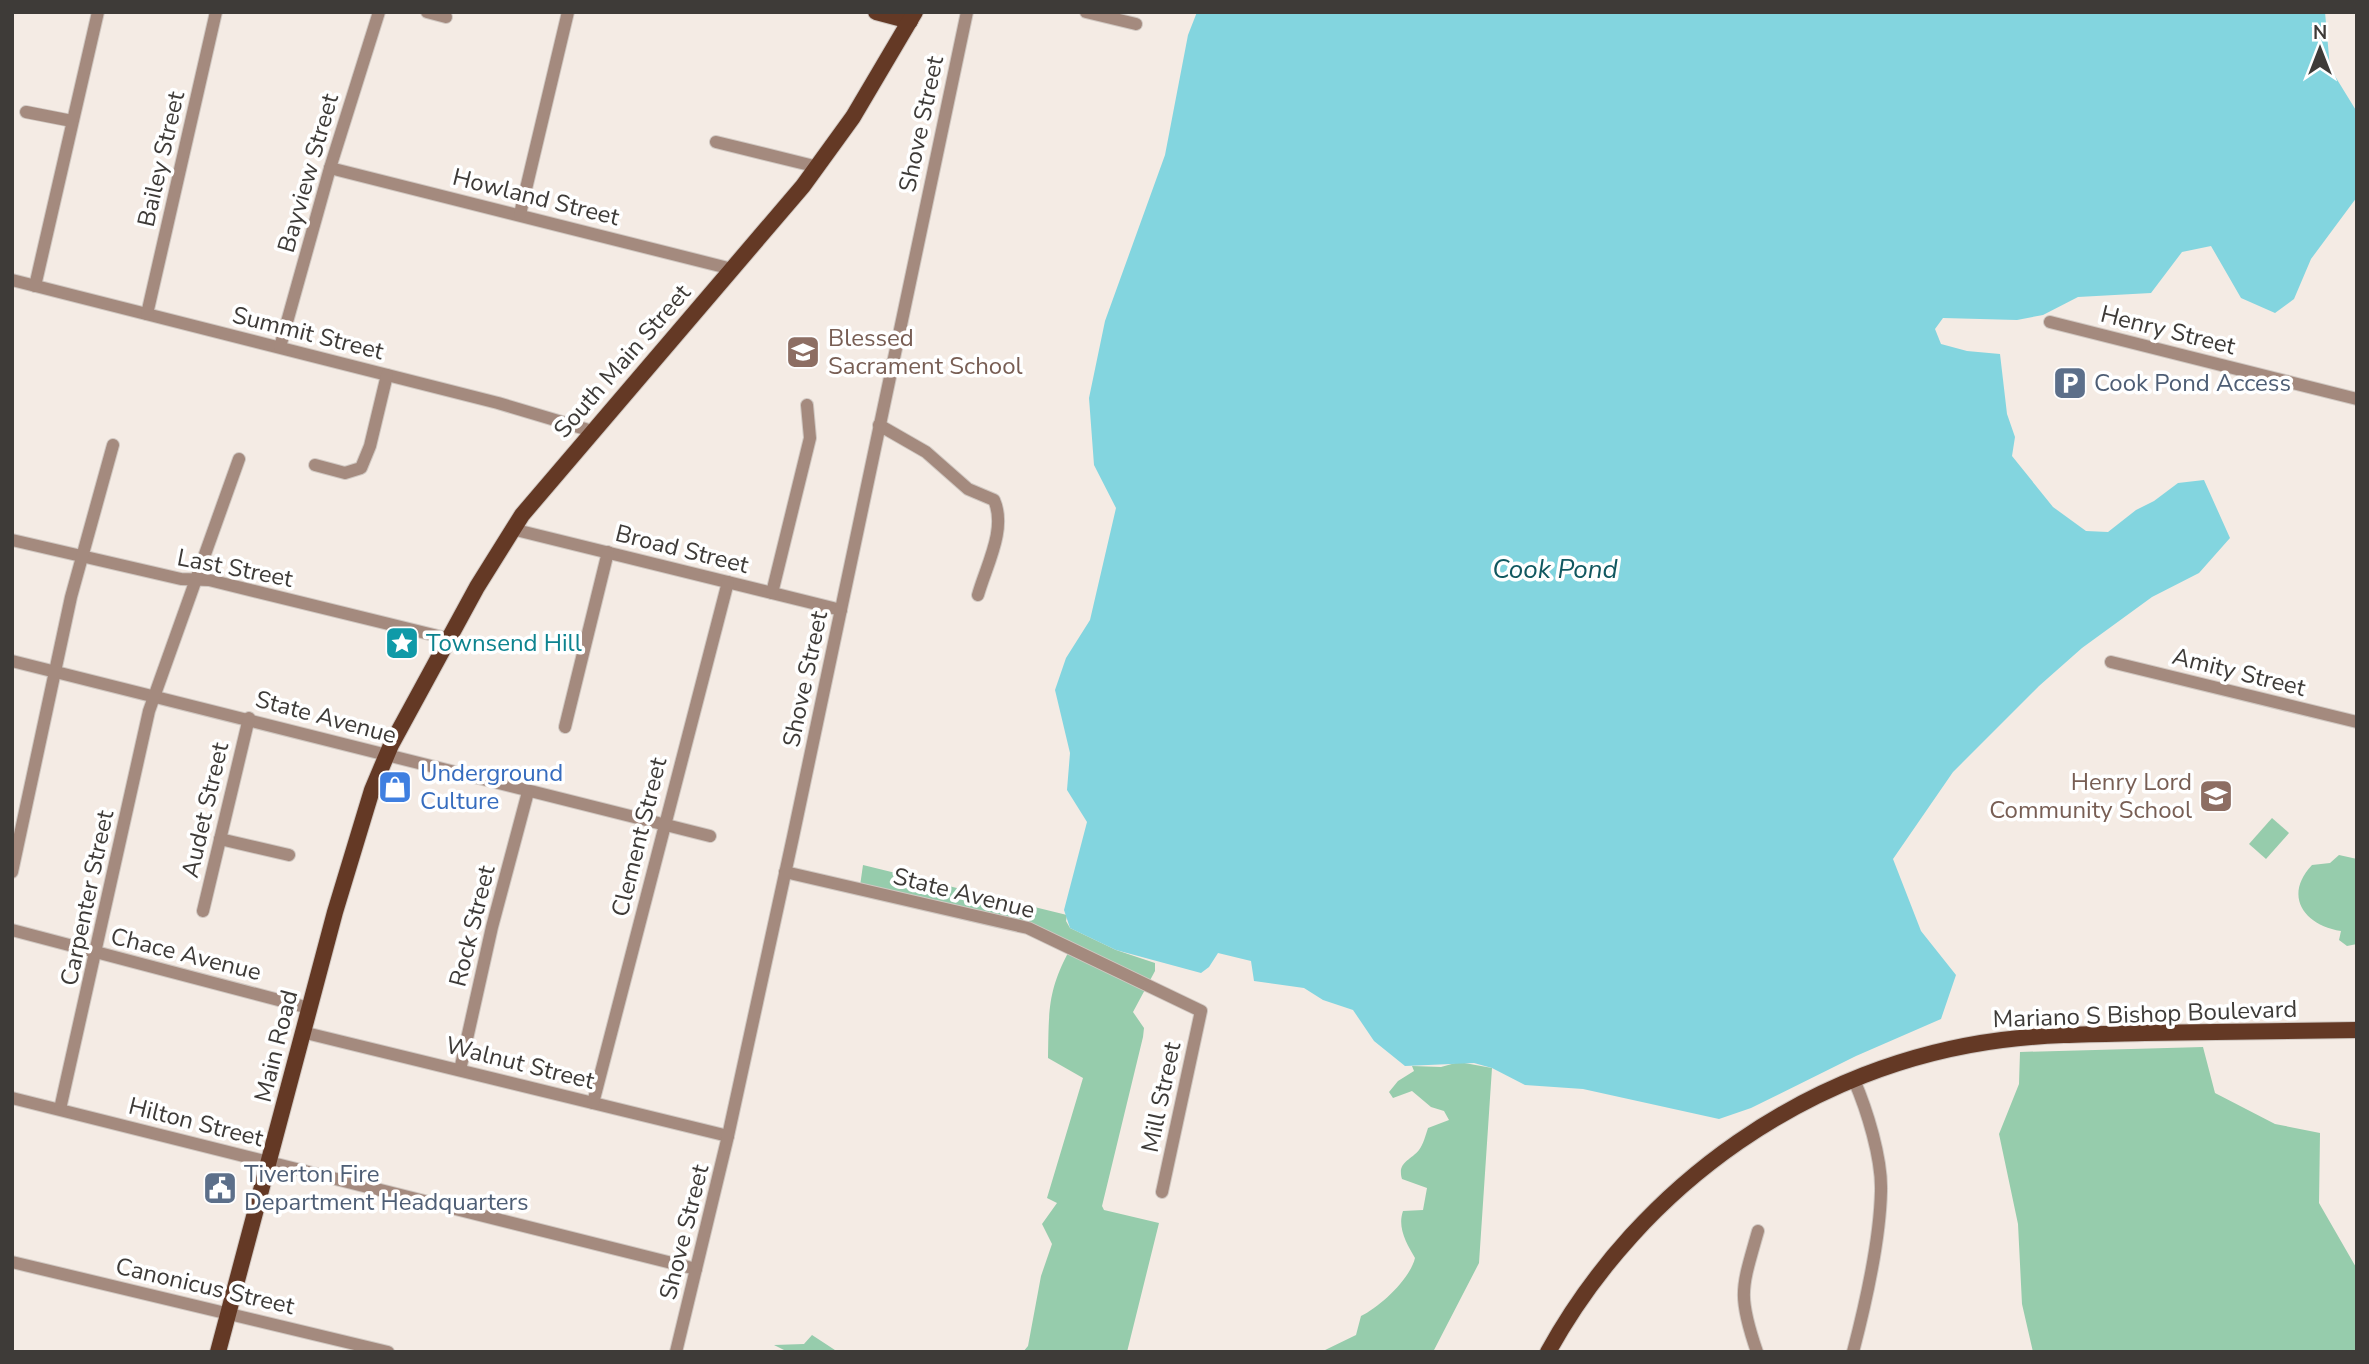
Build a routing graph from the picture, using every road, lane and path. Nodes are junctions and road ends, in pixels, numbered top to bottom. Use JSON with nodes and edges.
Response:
{"nodes":[{"id":1,"x":98,"y":12,"type":"edge"},
{"id":2,"x":216,"y":12,"type":"edge"},
{"id":3,"x":379,"y":12,"type":"edge"},
{"id":4,"x":427,"y":12,"type":"edge"},
{"id":5,"x":568,"y":12,"type":"edge"},
{"id":6,"x":876,"y":12,"type":"edge"},
{"id":7,"x":967,"y":12,"type":"edge"},
{"id":8,"x":1086,"y":12,"type":"edge"},
{"id":9,"x":446,"y":17,"type":"dead end"},
{"id":10,"x":912,"y":17,"type":"edge"},
{"id":11,"x":1136,"y":24,"type":"dead end"},
{"id":12,"x":26,"y":112,"type":"dead end"},
{"id":13,"x":72,"y":121,"type":"junction"},
{"id":14,"x":716,"y":142,"type":"dead end"},
{"id":15,"x":818,"y":167,"type":"junction"},
{"id":16,"x":330,"y":168,"type":"junction"},
{"id":17,"x":520,"y":215,"type":"junction"},
{"id":18,"x":732,"y":268,"type":"junction"},
{"id":19,"x":12,"y":280,"type":"edge"},
{"id":20,"x":35,"y":286,"type":"junction"},
{"id":21,"x":147,"y":314,"type":"junction"},
{"id":22,"x":2050,"y":322,"type":"dead end"},
{"id":23,"x":280,"y":347,"type":"junction"},
{"id":24,"x":387,"y":374,"type":"junction"},
{"id":25,"x":2357,"y":399,"type":"edge"},
{"id":26,"x":807,"y":405,"type":"dead end"},
{"id":27,"x":879,"y":425,"type":"junction"},
{"id":28,"x":592,"y":431,"type":"junction"},
{"id":29,"x":113,"y":445,"type":"dead end"},
{"id":30,"x":239,"y":459,"type":"dead end"},
{"id":31,"x":315,"y":466,"type":"dead end"},
{"id":32,"x":512,"y":530,"type":"junction"},
{"id":33,"x":12,"y":540,"type":"edge"},
{"id":34,"x":608,"y":552,"type":"junction"},
{"id":35,"x":83,"y":557,"type":"junction"},
{"id":36,"x":196,"y":579,"type":"junction"},
{"id":37,"x":728,"y":582,"type":"junction"},
{"id":38,"x":772,"y":593,"type":"junction"},
{"id":39,"x":978,"y":594,"type":"dead end"},
{"id":40,"x":841,"y":610,"type":"junction"},
{"id":41,"x":450,"y":639,"type":"junction"},
{"id":42,"x":12,"y":661,"type":"edge"},
{"id":43,"x":2111,"y":662,"type":"dead end"},
{"id":44,"x":56,"y":671,"type":"junction"},
{"id":45,"x":155,"y":695,"type":"junction"},
{"id":46,"x":249,"y":718,"type":"junction"},
{"id":47,"x":2357,"y":722,"type":"edge"},
{"id":48,"x":565,"y":727,"type":"dead end"},
{"id":49,"x":386,"y":754,"type":"junction"},
{"id":50,"x":528,"y":792,"type":"junction"},
{"id":51,"x":664,"y":825,"type":"junction"},
{"id":52,"x":710,"y":836,"type":"dead end"},
{"id":53,"x":220,"y":839,"type":"junction"},
{"id":54,"x":289,"y":855,"type":"dead end"},
{"id":55,"x":12,"y":872,"type":"edge"},
{"id":56,"x":785,"y":872,"type":"junction"},
{"id":57,"x":203,"y":911,"type":"dead end"},
{"id":58,"x":12,"y":930,"type":"edge"},
{"id":59,"x":97,"y":953,"type":"junction"},
{"id":60,"x":309,"y":1008,"type":"junction"},
{"id":61,"x":1200,"y":1011,"type":"joint"},
{"id":62,"x":2357,"y":1030,"type":"edge"},
{"id":63,"x":302,"y":1032,"type":"junction"},
{"id":64,"x":460,"y":1070,"type":"junction"},
{"id":65,"x":1854,"y":1080,"type":"junction"},
{"id":66,"x":12,"y":1098,"type":"edge"},
{"id":67,"x":593,"y":1103,"type":"junction"},
{"id":68,"x":60,"y":1109,"type":"junction"},
{"id":69,"x":728,"y":1136,"type":"junction"},
{"id":70,"x":270,"y":1162,"type":"junction"},
{"id":71,"x":1162,"y":1192,"type":"dead end"},
{"id":72,"x":1758,"y":1231,"type":"dead end"},
{"id":73,"x":12,"y":1262,"type":"edge"},
{"id":74,"x":696,"y":1269,"type":"junction"},
{"id":75,"x":229,"y":1313,"type":"junction"},
{"id":76,"x":218,"y":1352,"type":"edge"},
{"id":77,"x":388,"y":1352,"type":"edge"},
{"id":78,"x":676,"y":1352,"type":"edge"},
{"id":79,"x":1548,"y":1352,"type":"edge"},
{"id":80,"x":1757,"y":1352,"type":"edge"},
{"id":81,"x":1853,"y":1352,"type":"edge"}],
"edges":[{"from":1,"to":13,"type":"street"},
{"from":2,"to":21,"type":"street","name":"Bailey Street"},
{"from":3,"to":16,"type":"street","name":"Bayview Street"},
{"from":4,"to":9,"type":"street"},
{"from":5,"to":17,"type":"street"},
{"from":6,"to":10,"type":"main road"},
{"from":7,"to":27,"type":"street","name":"Shove Street"},
{"from":8,"to":11,"type":"street"},
{"from":10,"to":15,"type":"main road","name":"South Main Street"},
{"from":12,"to":13,"type":"street"},
{"from":13,"to":20,"type":"street"},
{"from":14,"to":15,"type":"street"},
{"from":15,"to":18,"type":"main road","name":"South Main Street"},
{"from":16,"to":17,"type":"street","name":"Howland Street"},
{"from":16,"to":23,"type":"street","name":"Bayview Street"},
{"from":17,"to":18,"type":"street","name":"Howland Street"},
{"from":18,"to":28,"type":"main road","name":"South Main Street"},
{"from":19,"to":20,"type":"street","name":"Summit Street"},
{"from":20,"to":21,"type":"street","name":"Summit Street"},
{"from":21,"to":23,"type":"street","name":"Summit Street"},
{"from":22,"to":25,"type":"street","name":"Henry Street"},
{"from":23,"to":24,"type":"street","name":"Summit Street"},
{"from":24,"to":28,"type":"street","name":"Summit Street"},
{"from":24,"to":31,"type":"street"},
{"from":26,"to":38,"type":"street"},
{"from":27,"to":39,"type":"street"},
{"from":27,"to":40,"type":"street","name":"Shove Street"},
{"from":28,"to":32,"type":"main road","name":"South Main Street"},
{"from":29,"to":35,"type":"street"},
{"from":30,"to":36,"type":"street"},
{"from":32,"to":34,"type":"street","name":"Broad Street"},
{"from":32,"to":41,"type":"main road","name":"South Main Street"},
{"from":33,"to":35,"type":"street","name":"Last Street"},
{"from":34,"to":37,"type":"street","name":"Broad Street"},
{"from":34,"to":48,"type":"street"},
{"from":35,"to":36,"type":"street","name":"Last Street"},
{"from":35,"to":44,"type":"street"},
{"from":36,"to":41,"type":"street","name":"Last Street"},
{"from":36,"to":45,"type":"street"},
{"from":37,"to":38,"type":"street","name":"Broad Street"},
{"from":37,"to":51,"type":"street","name":"Clement Street"},
{"from":38,"to":40,"type":"street","name":"Broad Street"},
{"from":40,"to":56,"type":"street","name":"Shove Street"},
{"from":41,"to":49,"type":"main road","name":"South Main Street"},
{"from":42,"to":44,"type":"street","name":"State Avenue"},
{"from":43,"to":47,"type":"street","name":"Amity Street"},
{"from":44,"to":45,"type":"street","name":"State Avenue"},
{"from":44,"to":55,"type":"street"},
{"from":45,"to":46,"type":"street","name":"State Avenue"},
{"from":45,"to":59,"type":"street","name":"Carpenter Street"},
{"from":46,"to":49,"type":"street","name":"State Avenue"},
{"from":46,"to":53,"type":"street","name":"Audet Street"},
{"from":49,"to":50,"type":"street","name":"State Avenue"},
{"from":49,"to":60,"type":"main road","name":"Main Road"},
{"from":50,"to":51,"type":"street","name":"State Avenue"},
{"from":50,"to":64,"type":"street","name":"Rock Street"},
{"from":51,"to":52,"type":"street","name":"State Avenue"},
{"from":51,"to":67,"type":"street","name":"Clement Street"},
{"from":53,"to":54,"type":"street"},
{"from":53,"to":57,"type":"street","name":"Audet Street"},
{"from":56,"to":61,"type":"street","name":"State Avenue"},
{"from":56,"to":69,"type":"street","name":"Shove Street"},
{"from":58,"to":59,"type":"street","name":"Chace Avenue"},
{"from":59,"to":60,"type":"street","name":"Chace Avenue"},
{"from":59,"to":68,"type":"street","name":"Carpenter Street"},
{"from":60,"to":63,"type":"main road","name":"Main Road"},
{"from":61,"to":71,"type":"street","name":"Mill Street"},
{"from":62,"to":65,"type":"main road","name":"Mariano S Bishop Boulevard"},
{"from":63,"to":64,"type":"street","name":"Walnut Street"},
{"from":63,"to":70,"type":"main road","name":"Main Road"},
{"from":64,"to":67,"type":"street","name":"Walnut Street"},
{"from":65,"to":79,"type":"main road","name":"Mariano S Bishop Boulevard"},
{"from":65,"to":81,"type":"street"},
{"from":66,"to":68,"type":"street","name":"Hilton Street"},
{"from":67,"to":69,"type":"street","name":"Walnut Street"},
{"from":68,"to":70,"type":"street","name":"Hilton Street"},
{"from":69,"to":74,"type":"street","name":"Shove Street"},
{"from":70,"to":74,"type":"street","name":"Hilton Street"},
{"from":70,"to":75,"type":"main road","name":"Main Road"},
{"from":72,"to":80,"type":"street"},
{"from":73,"to":75,"type":"street","name":"Canonicus Street"},
{"from":74,"to":78,"type":"street","name":"Shove Street"},
{"from":75,"to":76,"type":"main road","name":"Main Road"},
{"from":75,"to":77,"type":"street","name":"Canonicus Street"}]}
